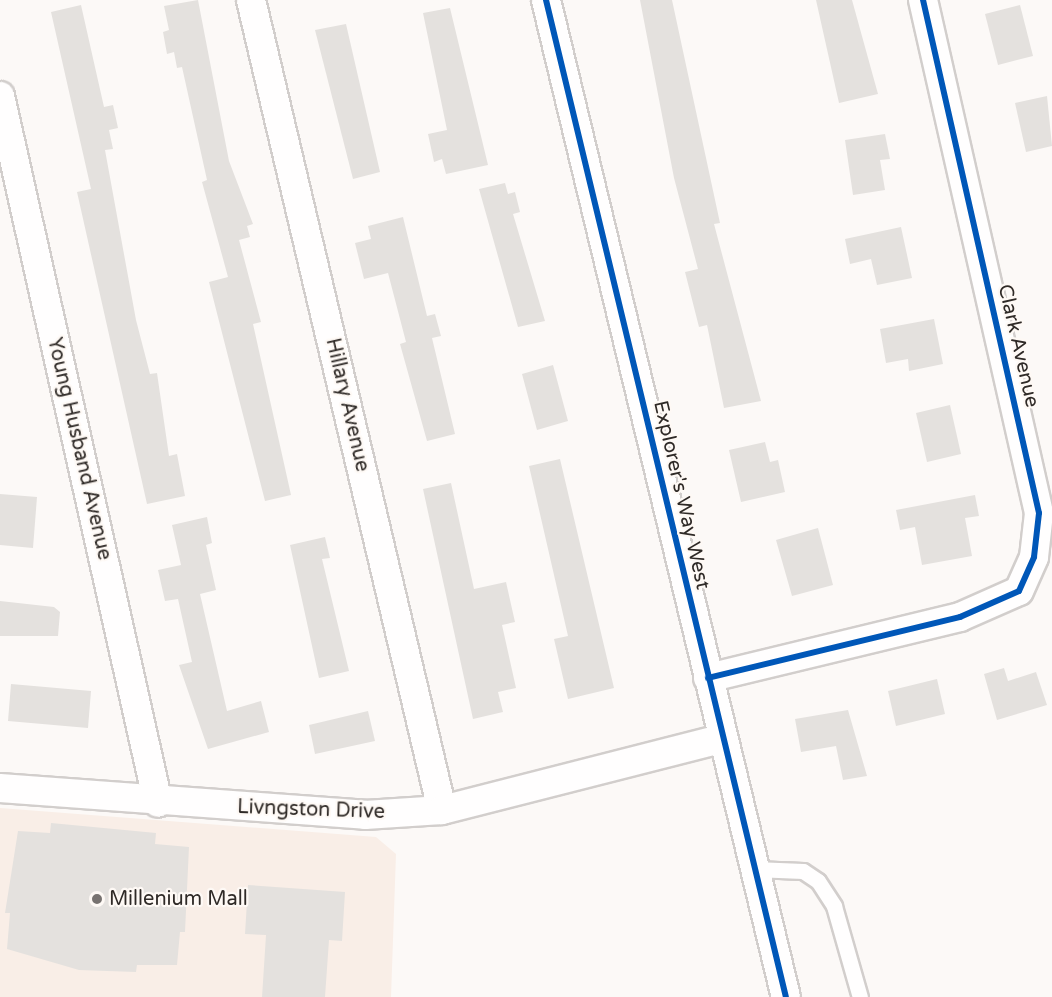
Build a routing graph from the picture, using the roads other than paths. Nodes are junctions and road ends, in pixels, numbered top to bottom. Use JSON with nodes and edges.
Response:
{"nodes":[{"id":1,"x":251,"y":0,"type":"edge"},
{"id":2,"x":546,"y":0,"type":"edge"},
{"id":3,"x":923,"y":0,"type":"edge"},
{"id":4,"x":0,"y":96,"type":"edge"},
{"id":5,"x":708,"y":678,"type":"junction"},
{"id":6,"x":721,"y":739,"type":"junction"},
{"id":7,"x":0,"y":788,"type":"edge"},
{"id":8,"x":158,"y":803,"type":"junction"},
{"id":9,"x":442,"y":810,"type":"junction"},
{"id":10,"x":754,"y":869,"type":"junction"},
{"id":11,"x":786,"y":997,"type":"edge"},
{"id":12,"x":860,"y":997,"type":"edge"}],
"edges":[{"from":1,"to":9,"type":"street","name":"Hillary Avenue"},
{"from":2,"to":5,"type":"street","name":"Explorer's Way West"},
{"from":3,"to":5,"type":"street","name":"Clark Avenue"},
{"from":4,"to":8,"type":"street","name":"Young Husband Avenue"},
{"from":5,"to":6,"type":"street","name":"Explorer's Way West"},
{"from":6,"to":9,"type":"street","name":"Livngston Drive"},
{"from":6,"to":10,"type":"street","name":"Explorer's Way West"},
{"from":7,"to":8,"type":"street","name":"Livngston Drive"},
{"from":8,"to":9,"type":"street","name":"Livngston Drive"},
{"from":10,"to":11,"type":"street","name":"Explorer's Way West"},
{"from":10,"to":12,"type":"lane"}]}
